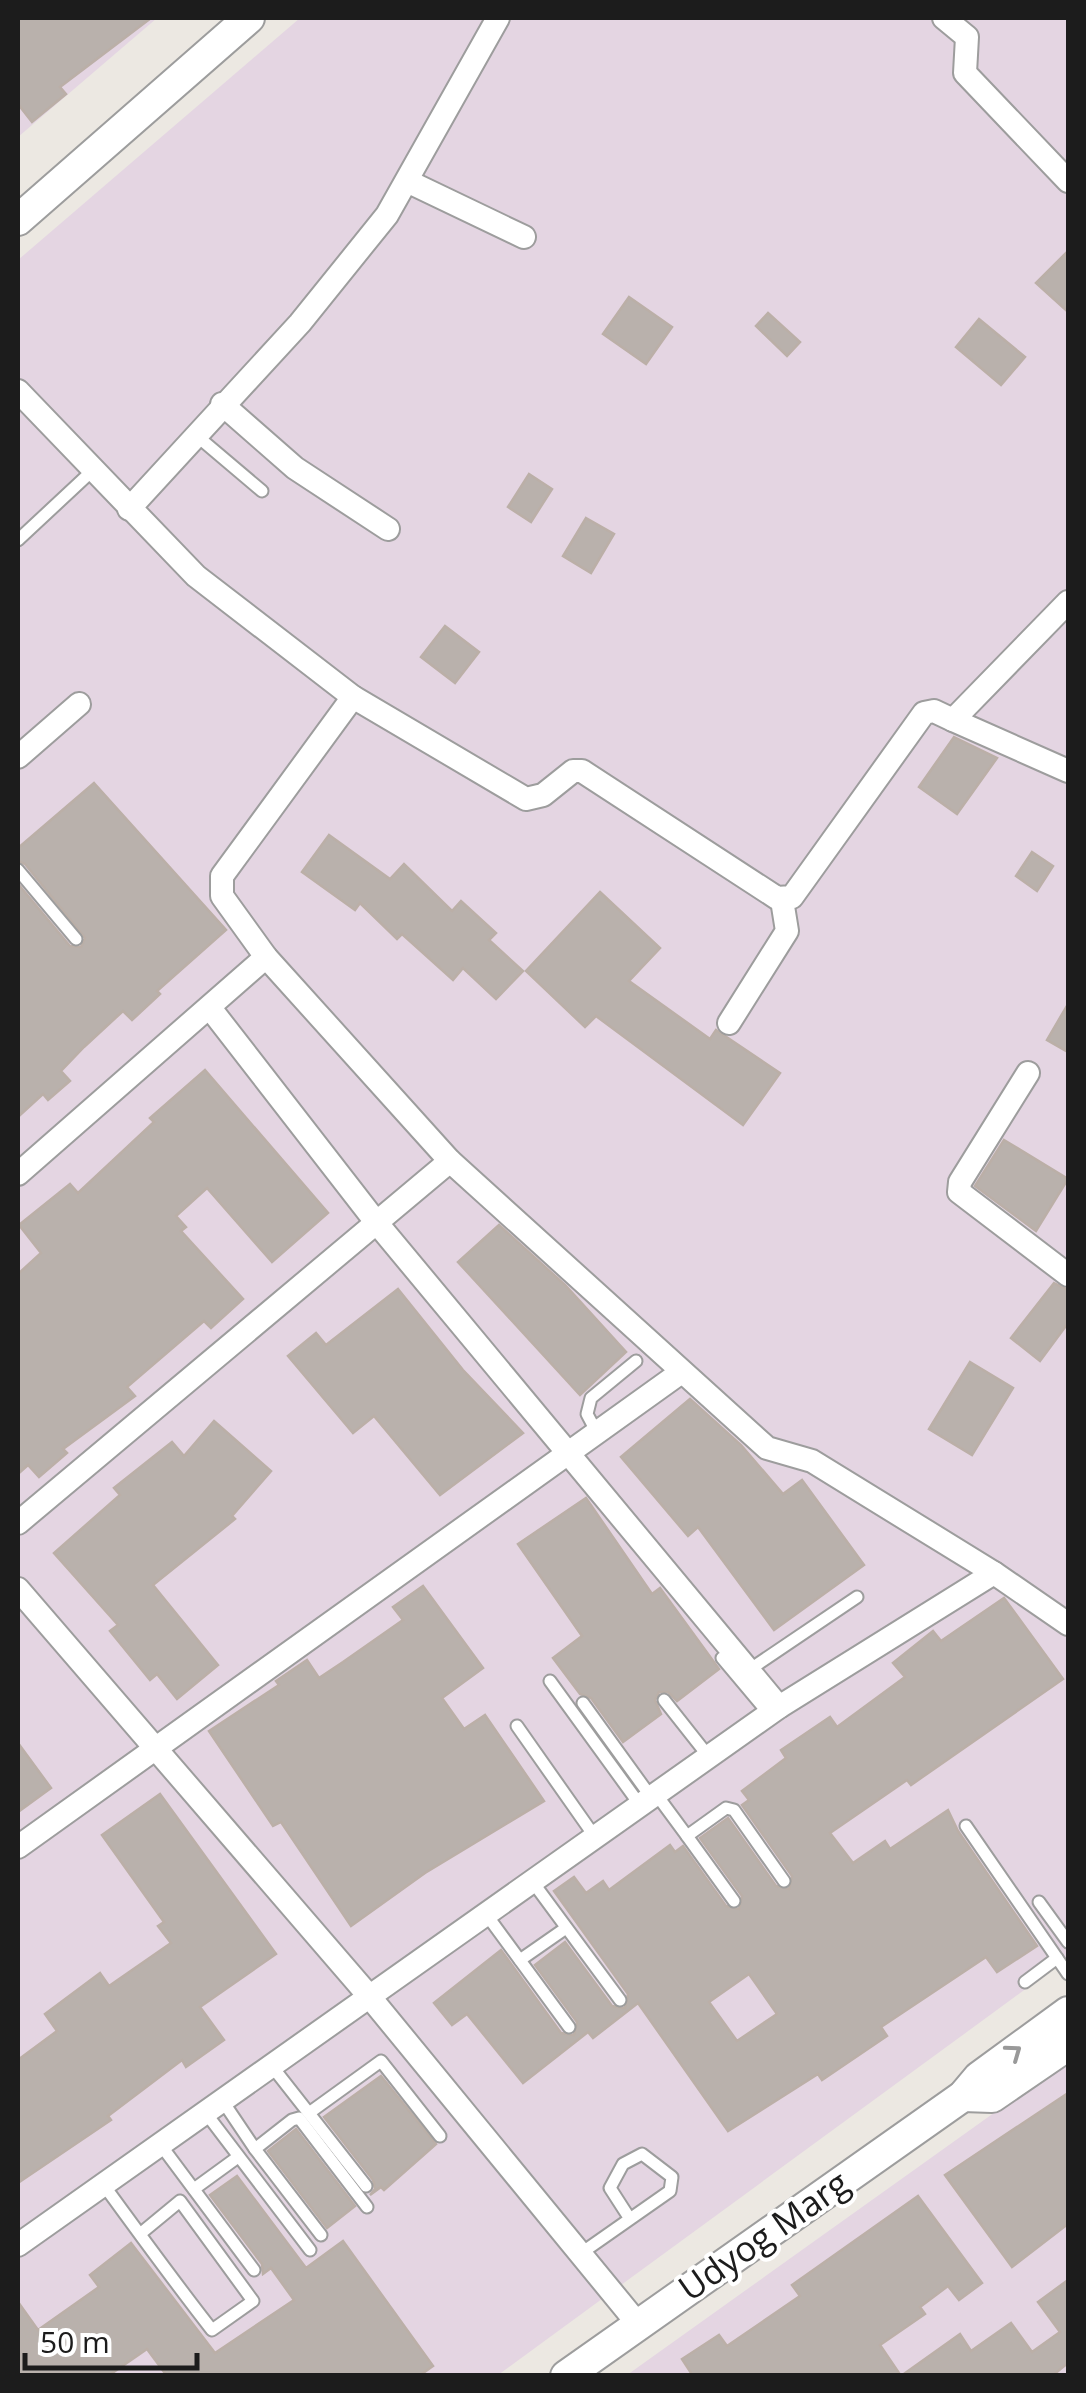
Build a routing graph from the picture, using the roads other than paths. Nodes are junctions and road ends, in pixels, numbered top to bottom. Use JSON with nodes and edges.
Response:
{"nodes":[{"id":1,"x":248,"y":18,"type":"edge"},
{"id":2,"x":498,"y":18,"type":"edge"},
{"id":3,"x":944,"y":18,"type":"edge"},
{"id":4,"x":408,"y":181,"type":"junction"},
{"id":5,"x":1068,"y":181,"type":"edge"},
{"id":6,"x":18,"y":220,"type":"edge"},
{"id":7,"x":524,"y":237,"type":"dead end"},
{"id":8,"x":18,"y":390,"type":"edge"},
{"id":9,"x":222,"y":404,"type":"junction"},
{"id":10,"x":195,"y":434,"type":"junction"},
{"id":11,"x":92,"y":471,"type":"junction"},
{"id":12,"x":262,"y":491,"type":"dead end"},
{"id":13,"x":129,"y":510,"type":"junction"},
{"id":14,"x":388,"y":529,"type":"dead end"},
{"id":15,"x":18,"y":540,"type":"edge"},
{"id":16,"x":1068,"y":602,"type":"edge"},
{"id":17,"x":353,"y":697,"type":"junction"},
{"id":18,"x":79,"y":704,"type":"dead end"},
{"id":19,"x":953,"y":720,"type":"junction"},
{"id":20,"x":18,"y":757,"type":"edge"},
{"id":21,"x":1068,"y":771,"type":"edge"},
{"id":22,"x":18,"y":870,"type":"edge"},
{"id":23,"x":782,"y":900,"type":"junction"},
{"id":24,"x":76,"y":940,"type":"dead end"},
{"id":25,"x":266,"y":957,"type":"junction"},
{"id":26,"x":210,"y":1008,"type":"junction"},
{"id":27,"x":729,"y":1023,"type":"dead end"},
{"id":28,"x":1028,"y":1073,"type":"dead end"},
{"id":29,"x":450,"y":1161,"type":"junction"},
{"id":30,"x":18,"y":1174,"type":"edge"},
{"id":31,"x":376,"y":1222,"type":"junction"},
{"id":32,"x":1068,"y":1275,"type":"edge"},
{"id":33,"x":636,"y":1361,"type":"dead end"},
{"id":34,"x":680,"y":1373,"type":"junction"},
{"id":35,"x":596,"y":1431,"type":"junction"},
{"id":36,"x":568,"y":1450,"type":"junction"},
{"id":37,"x":18,"y":1523,"type":"edge"},
{"id":38,"x":994,"y":1574,"type":"junction"},
{"id":39,"x":18,"y":1589,"type":"edge"},
{"id":40,"x":857,"y":1597,"type":"dead end"},
{"id":41,"x":1068,"y":1624,"type":"edge"},
{"id":42,"x":722,"y":1658,"type":"dead end"},
{"id":43,"x":749,"y":1670,"type":"junction"},
{"id":44,"x":550,"y":1681,"type":"dead end"},
{"id":45,"x":664,"y":1700,"type":"dead end"},
{"id":46,"x":583,"y":1703,"type":"dead end"},
{"id":47,"x":774,"y":1711,"type":"junction"},
{"id":48,"x":518,"y":1726,"type":"dead end"},
{"id":49,"x":156,"y":1748,"type":"junction"},
{"id":50,"x":709,"y":1757,"type":"junction"},
{"id":51,"x":649,"y":1799,"type":"junction"},
{"id":52,"x":966,"y":1826,"type":"dead end"},
{"id":53,"x":687,"y":1836,"type":"junction"},
{"id":54,"x":595,"y":1837,"type":"junction"},
{"id":55,"x":18,"y":1848,"type":"edge"},
{"id":56,"x":532,"y":1881,"type":"junction"},
{"id":57,"x":784,"y":1881,"type":"dead end"},
{"id":58,"x":734,"y":1901,"type":"dead end"},
{"id":59,"x":1039,"y":1902,"type":"dead end"},
{"id":60,"x":486,"y":1914,"type":"junction"},
{"id":61,"x":566,"y":1928,"type":"junction"},
{"id":62,"x":1068,"y":1942,"type":"edge"},
{"id":63,"x":1057,"y":1958,"type":"junction"},
{"id":64,"x":520,"y":1960,"type":"junction"},
{"id":65,"x":1068,"y":1974,"type":"edge"},
{"id":66,"x":1025,"y":1982,"type":"dead end"},
{"id":67,"x":369,"y":1996,"type":"junction"},
{"id":68,"x":620,"y":2000,"type":"dead end"},
{"id":69,"x":1068,"y":2012,"type":"edge"},
{"id":70,"x":569,"y":2027,"type":"dead end"},
{"id":71,"x":1068,"y":2045,"type":"edge"},
{"id":72,"x":271,"y":2065,"type":"junction"},
{"id":73,"x":963,"y":2096,"type":"junction"},
{"id":74,"x":214,"y":2106,"type":"junction"},
{"id":75,"x":309,"y":2113,"type":"junction"},
{"id":76,"x":440,"y":2136,"type":"dead end"},
{"id":77,"x":160,"y":2144,"type":"junction"},
{"id":78,"x":255,"y":2148,"type":"junction"},
{"id":79,"x":238,"y":2157,"type":"junction"},
{"id":80,"x":103,"y":2184,"type":"junction"},
{"id":81,"x":366,"y":2186,"type":"dead end"},
{"id":82,"x":194,"y":2189,"type":"junction"},
{"id":83,"x":368,"y":2207,"type":"dead end"},
{"id":84,"x":630,"y":2218,"type":"junction"},
{"id":85,"x":140,"y":2234,"type":"junction"},
{"id":86,"x":320,"y":2235,"type":"dead end"},
{"id":87,"x":18,"y":2245,"type":"edge"},
{"id":88,"x":310,"y":2250,"type":"dead end"},
{"id":89,"x":580,"y":2254,"type":"junction"},
{"id":90,"x":254,"y":2270,"type":"dead end"},
{"id":91,"x":638,"y":2324,"type":"junction"},
{"id":92,"x":566,"y":2376,"type":"edge"}],
"edges":[{"from":1,"to":6,"type":"street"},
{"from":2,"to":4,"type":"street"},
{"from":3,"to":5,"type":"street"},
{"from":4,"to":7,"type":"street"},
{"from":4,"to":9,"type":"street"},
{"from":8,"to":11,"type":"street"},
{"from":9,"to":10,"type":"street"},
{"from":9,"to":14,"type":"street"},
{"from":10,"to":12,"type":"lane"},
{"from":10,"to":13,"type":"street"},
{"from":11,"to":13,"type":"street"},
{"from":11,"to":15,"type":"lane"},
{"from":13,"to":17,"type":"street"},
{"from":16,"to":19,"type":"street"},
{"from":17,"to":23,"type":"street"},
{"from":17,"to":25,"type":"street"},
{"from":18,"to":20,"type":"street"},
{"from":19,"to":21,"type":"street"},
{"from":19,"to":23,"type":"street"},
{"from":22,"to":24,"type":"lane"},
{"from":23,"to":27,"type":"street"},
{"from":25,"to":26,"type":"street"},
{"from":25,"to":29,"type":"street"},
{"from":26,"to":30,"type":"street"},
{"from":26,"to":31,"type":"street"},
{"from":28,"to":32,"type":"street"},
{"from":29,"to":31,"type":"street"},
{"from":29,"to":34,"type":"street"},
{"from":31,"to":36,"type":"street"},
{"from":31,"to":37,"type":"street"},
{"from":33,"to":35,"type":"lane"},
{"from":34,"to":35,"type":"street"},
{"from":34,"to":38,"type":"street"},
{"from":35,"to":36,"type":"street"},
{"from":36,"to":43,"type":"street"},
{"from":36,"to":49,"type":"street"},
{"from":38,"to":41,"type":"street"},
{"from":38,"to":47,"type":"street"},
{"from":39,"to":49,"type":"street"},
{"from":40,"to":43,"type":"lane"},
{"from":42,"to":47,"type":"lane"},
{"from":43,"to":47,"type":"street"},
{"from":44,"to":51,"type":"lane"},
{"from":45,"to":50,"type":"lane"},
{"from":46,"to":51,"type":"lane"},
{"from":47,"to":50,"type":"street"},
{"from":48,"to":54,"type":"lane"},
{"from":49,"to":55,"type":"street"},
{"from":49,"to":67,"type":"street"},
{"from":50,"to":51,"type":"street"},
{"from":51,"to":53,"type":"lane"},
{"from":51,"to":54,"type":"street"},
{"from":52,"to":63,"type":"lane"},
{"from":53,"to":57,"type":"lane"},
{"from":53,"to":58,"type":"lane"},
{"from":54,"to":56,"type":"street"},
{"from":56,"to":60,"type":"street"},
{"from":56,"to":61,"type":"lane"},
{"from":59,"to":62,"type":"lane"},
{"from":60,"to":64,"type":"lane"},
{"from":60,"to":67,"type":"street"},
{"from":61,"to":64,"type":"lane"},
{"from":61,"to":68,"type":"lane"},
{"from":63,"to":65,"type":"lane"},
{"from":63,"to":66,"type":"lane"},
{"from":64,"to":70,"type":"lane"},
{"from":67,"to":72,"type":"street"},
{"from":67,"to":89,"type":"street"},
{"from":73,"to":69,"type":"street","name":"Udyog Marg","one_way":true},
{"from":71,"to":73,"type":"street","name":"Udyog Marg"},
{"from":72,"to":74,"type":"street"},
{"from":72,"to":75,"type":"lane"},
{"from":73,"to":91,"type":"street","name":"Udyog Marg"},
{"from":74,"to":77,"type":"street"},
{"from":74,"to":78,"type":"lane"},
{"from":74,"to":79,"type":"lane"},
{"from":75,"to":76,"type":"lane"},
{"from":75,"to":81,"type":"lane"},
{"from":77,"to":80,"type":"street"},
{"from":77,"to":82,"type":"lane"},
{"from":78,"to":83,"type":"lane"},
{"from":78,"to":86,"type":"lane"},
{"from":79,"to":82,"type":"lane"},
{"from":79,"to":88,"type":"lane"},
{"from":80,"to":85,"type":"lane"},
{"from":80,"to":87,"type":"street"},
{"from":82,"to":90,"type":"lane"},
{"from":84,"to":84,"type":"lane"},
{"from":84,"to":89,"type":"lane"},
{"from":85,"to":85,"type":"lane"},
{"from":89,"to":91,"type":"street"},
{"from":91,"to":92,"type":"street","name":"Udyog Marg"}]}
